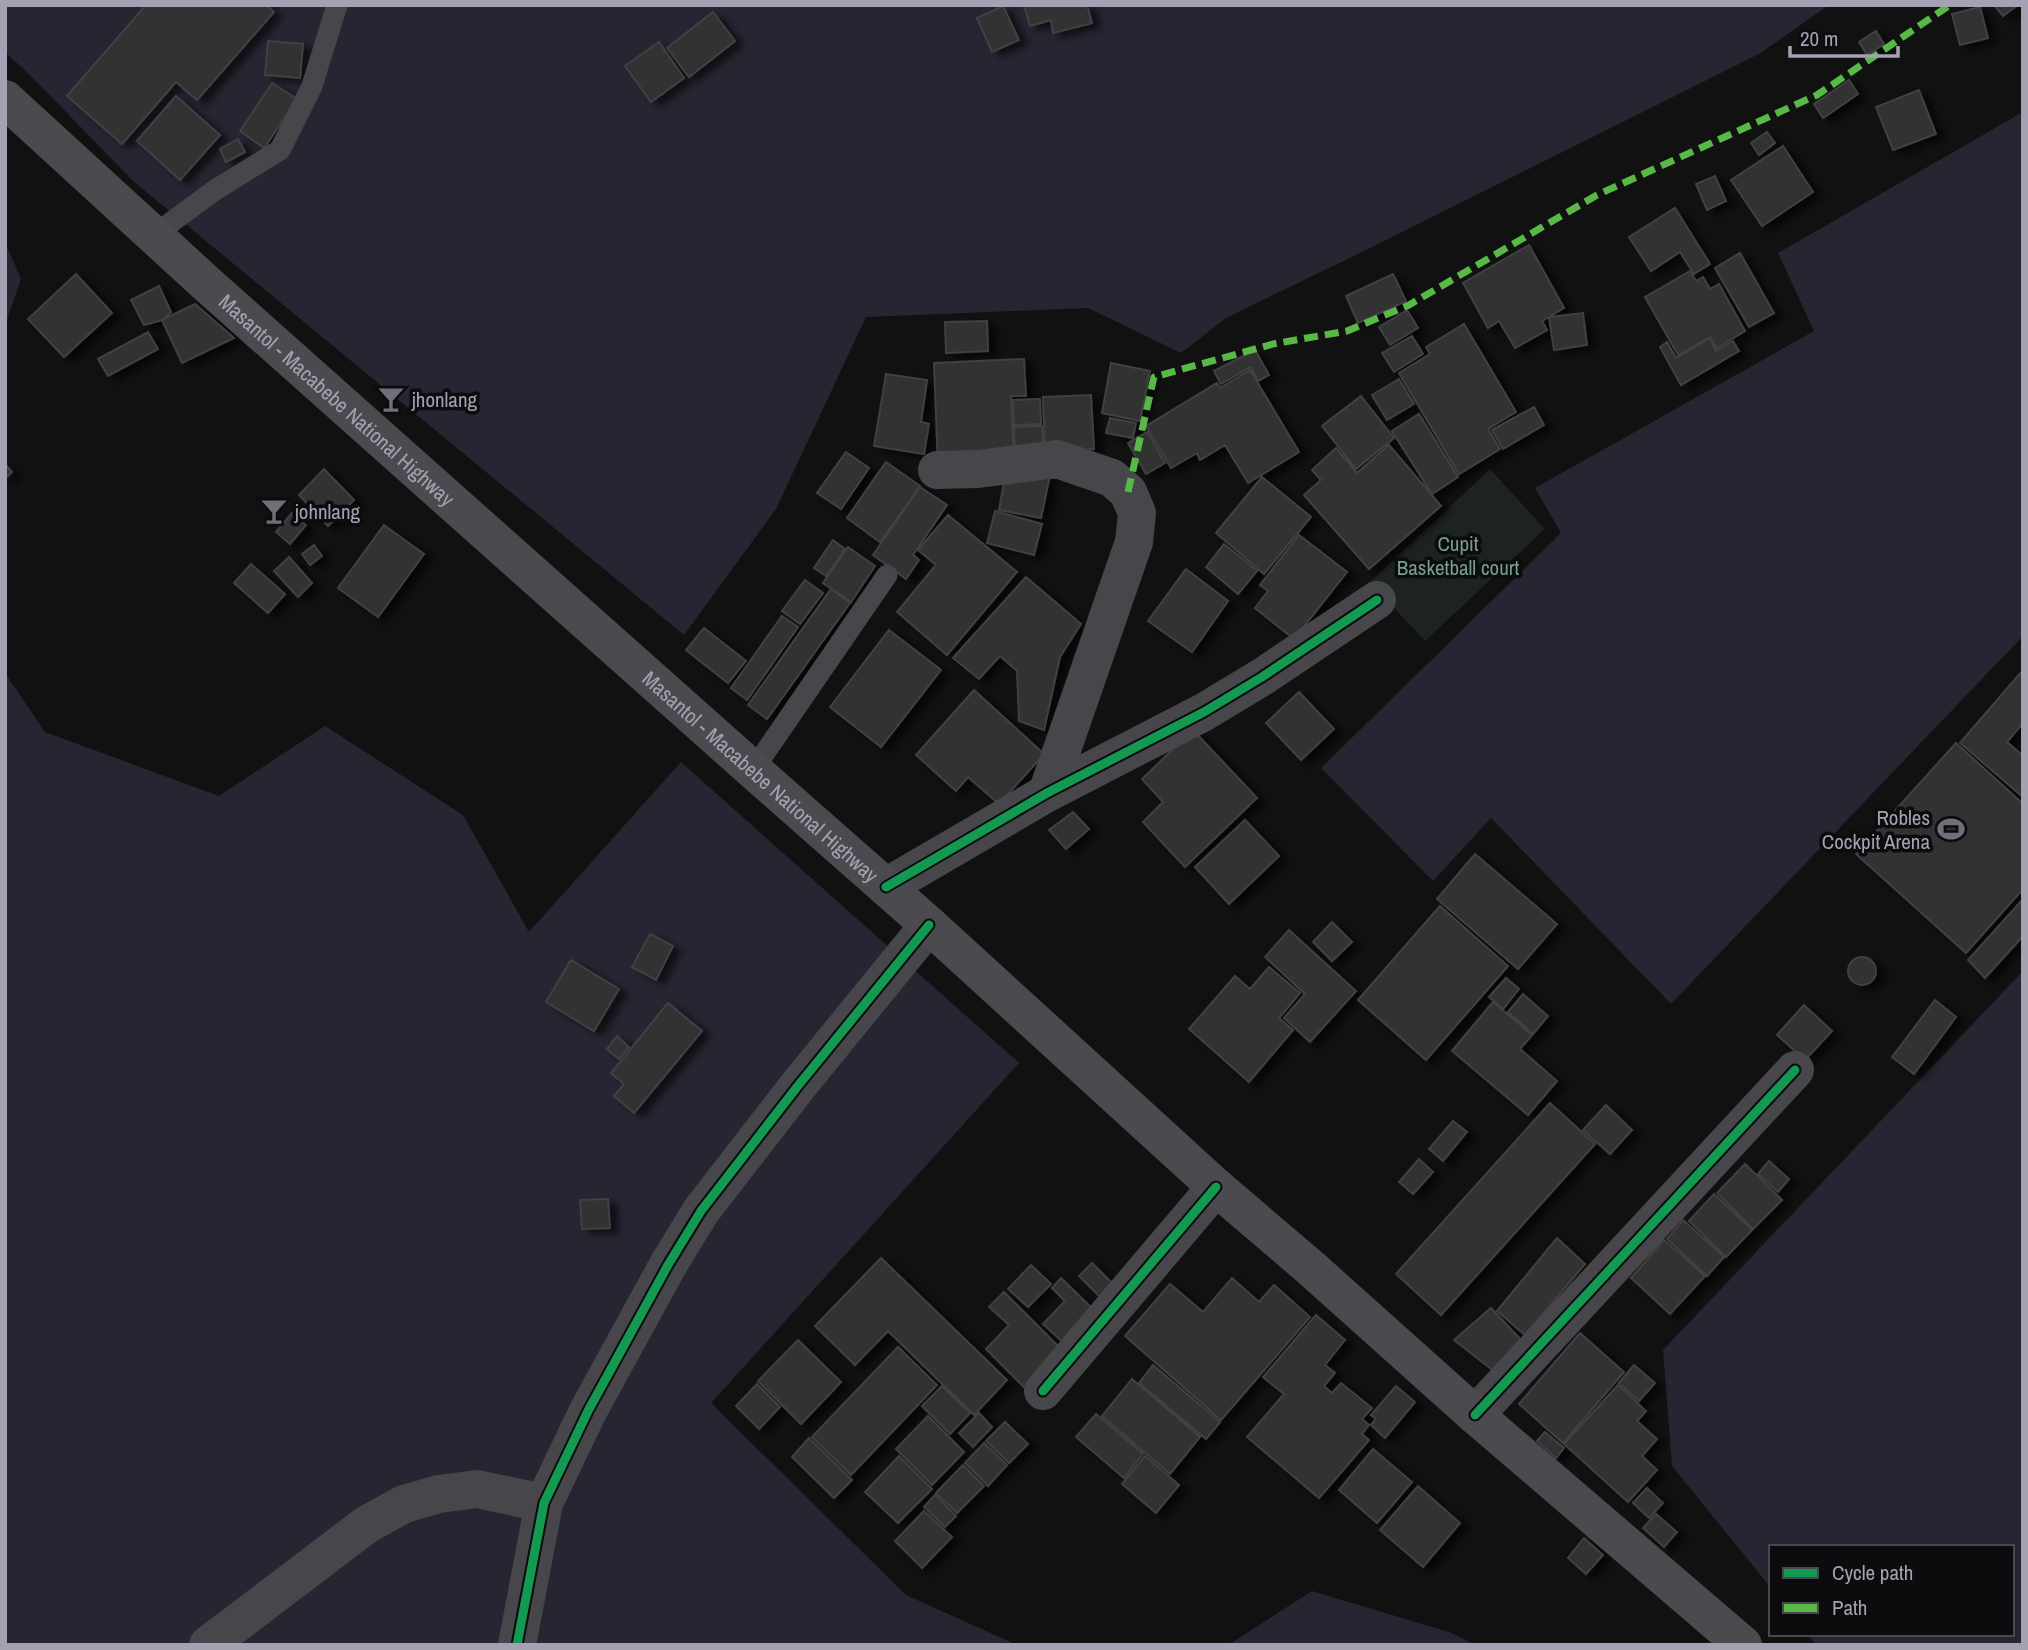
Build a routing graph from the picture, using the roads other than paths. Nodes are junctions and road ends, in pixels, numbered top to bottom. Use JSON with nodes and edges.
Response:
{"nodes":[{"id":1,"x":337,"y":5,"type":"edge"},
{"id":2,"x":5,"y":99,"type":"edge"},
{"id":3,"x":154,"y":234,"type":"junction"},
{"id":4,"x":937,"y":470,"type":"dead end"},
{"id":5,"x":887,"y":575,"type":"dead end"},
{"id":6,"x":1377,"y":600,"type":"dead end"},
{"id":7,"x":752,"y":770,"type":"junction"},
{"id":8,"x":1047,"y":793,"type":"junction"},
{"id":9,"x":886,"y":887,"type":"junction"},
{"id":10,"x":929,"y":925,"type":"junction"},
{"id":11,"x":1795,"y":1070,"type":"dead end"},
{"id":12,"x":1216,"y":1187,"type":"junction"},
{"id":13,"x":1043,"y":1391,"type":"dead end"},
{"id":14,"x":1475,"y":1415,"type":"junction"},
{"id":15,"x":544,"y":1503,"type":"junction"},
{"id":16,"x":208,"y":1645,"type":"edge"},
{"id":17,"x":517,"y":1645,"type":"edge"},
{"id":18,"x":1742,"y":1645,"type":"edge"}],
"edges":[{"from":1,"to":3,"type":"lane"},
{"from":2,"to":3,"type":"main road","name":"Masantol - Macabebe National Highway"},
{"from":3,"to":7,"type":"main road","name":"Masantol - Macabebe National Highway"},
{"from":4,"to":8,"type":"street"},
{"from":5,"to":7,"type":"lane"},
{"from":6,"to":8,"type":"street"},
{"from":7,"to":9,"type":"main road","name":"Masantol - Macabebe National Highway"},
{"from":8,"to":9,"type":"street"},
{"from":9,"to":10,"type":"main road","name":"Masantol - Macabebe National Highway"},
{"from":10,"to":12,"type":"main road","name":"Masantol - Macabebe National Highway"},
{"from":10,"to":15,"type":"street"},
{"from":11,"to":14,"type":"street"},
{"from":12,"to":13,"type":"street"},
{"from":12,"to":14,"type":"main road","name":"Masantol - Macabebe National Highway"},
{"from":14,"to":18,"type":"main road","name":"Masantol - Macabebe National Highway"},
{"from":15,"to":16,"type":"street"},
{"from":15,"to":17,"type":"street"}]}
